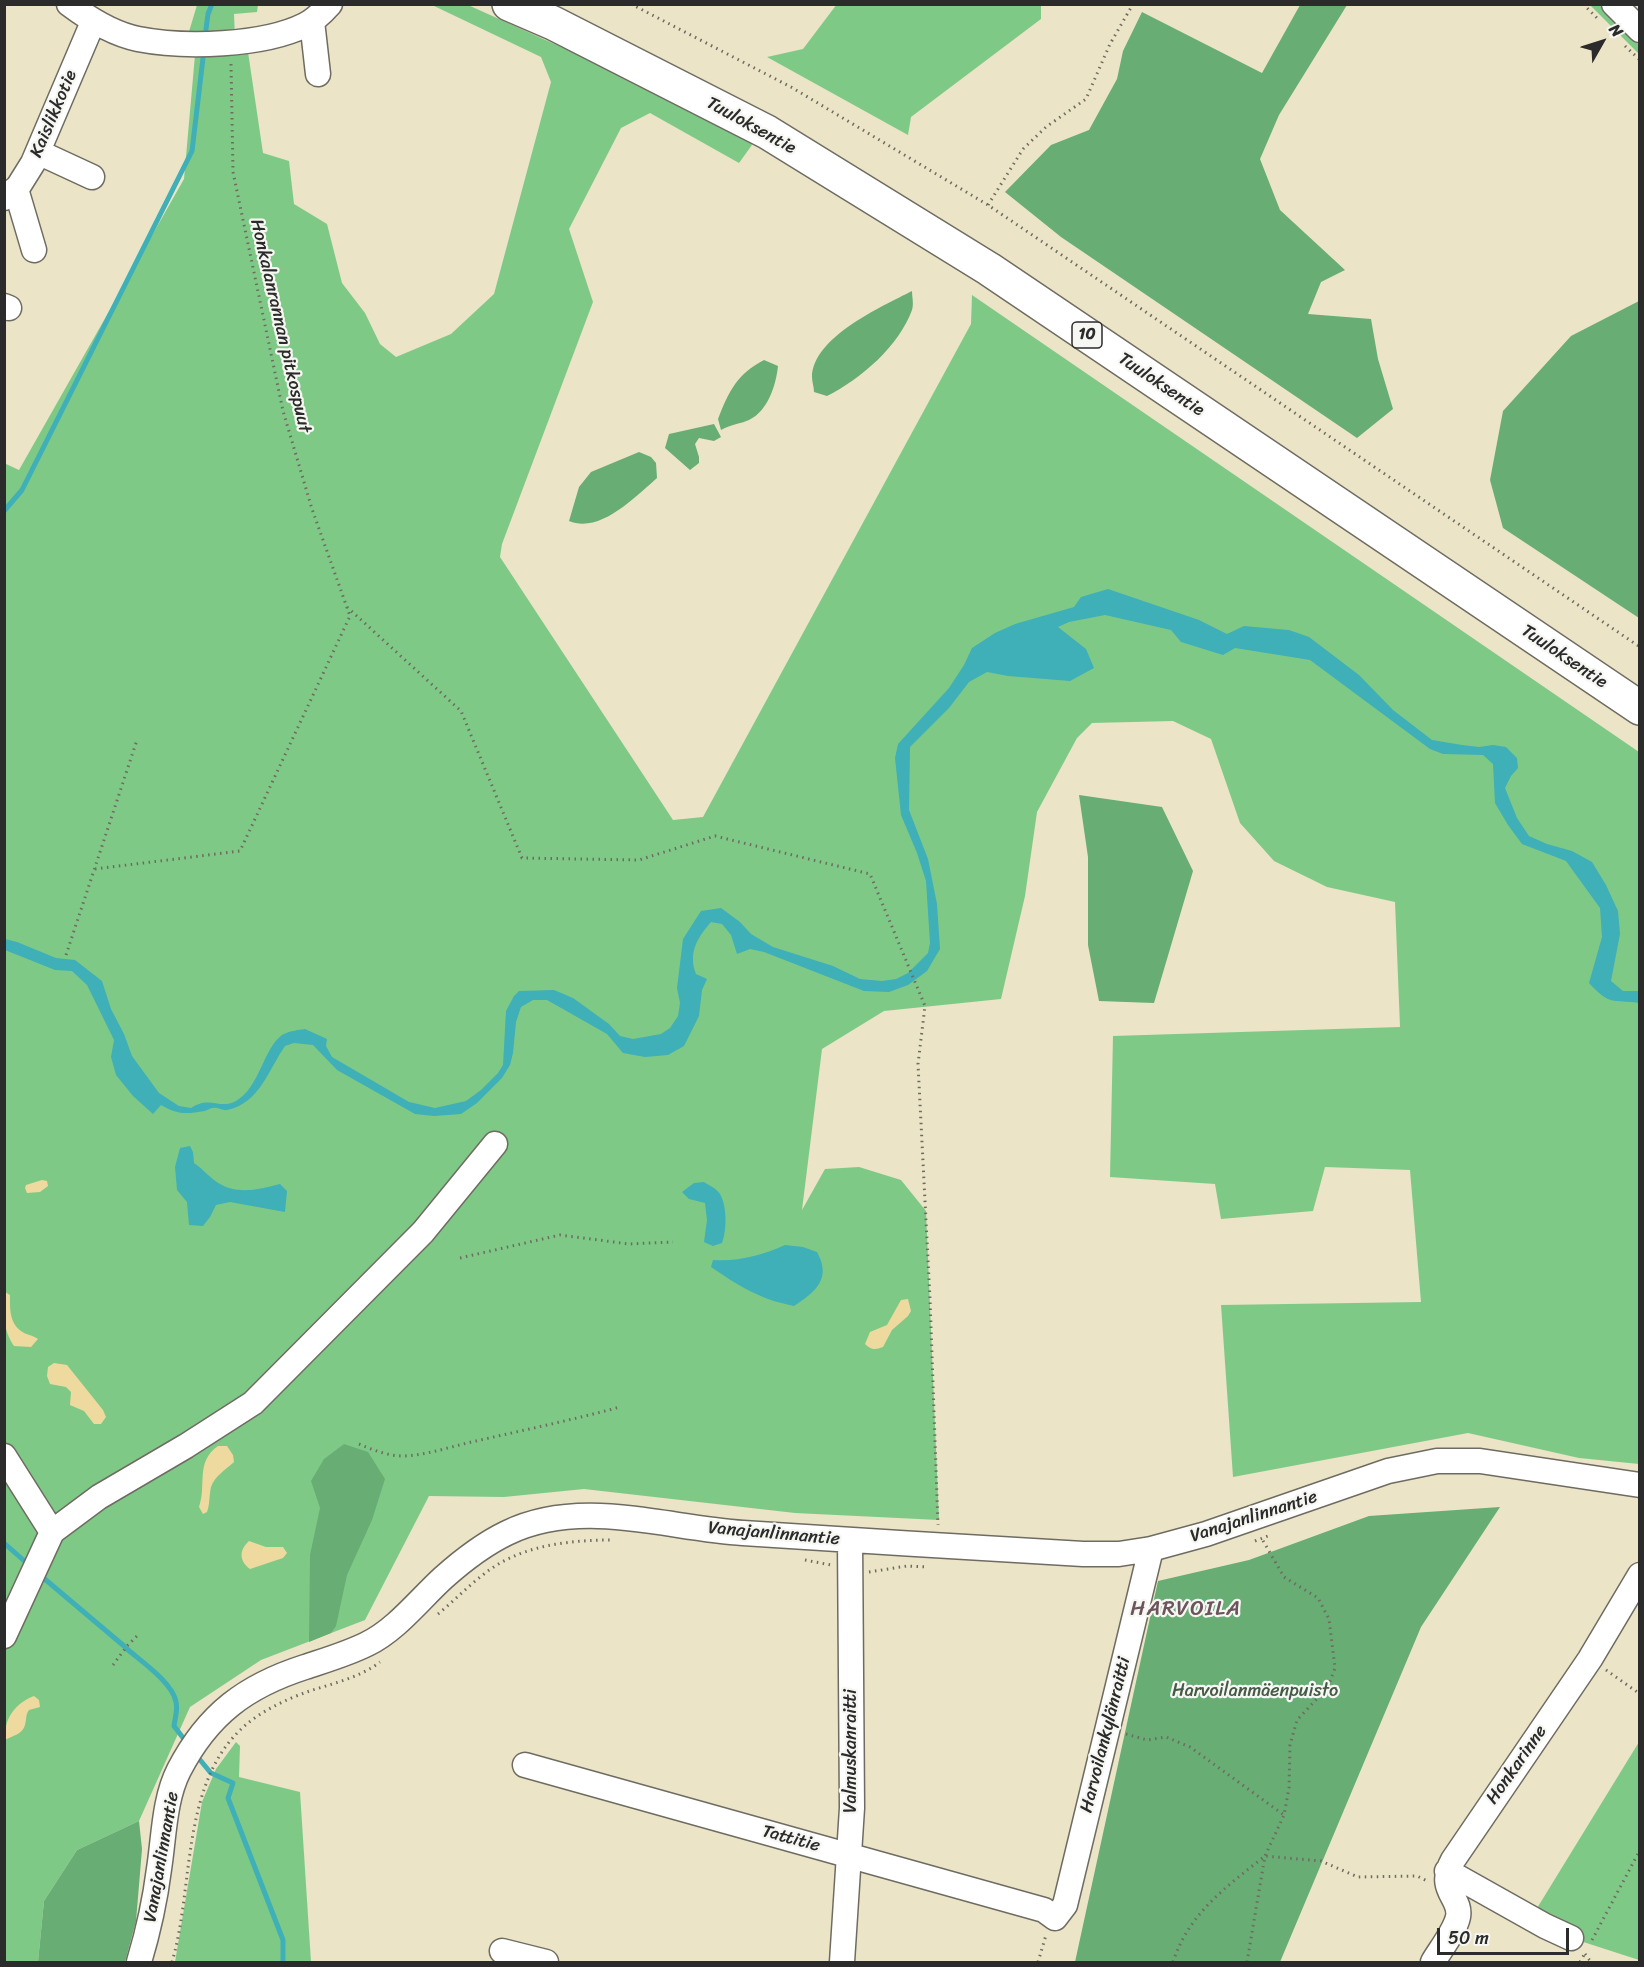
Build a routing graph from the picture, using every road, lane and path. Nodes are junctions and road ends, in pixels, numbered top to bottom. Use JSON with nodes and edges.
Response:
{"nodes":[{"id":1,"x":69,"y":4,"type":"edge"},
{"id":2,"x":330,"y":4,"type":"edge"},
{"id":3,"x":509,"y":4,"type":"edge"},
{"id":4,"x":631,"y":4,"type":"edge"},
{"id":5,"x":1133,"y":4,"type":"edge"},
{"id":6,"x":1614,"y":4,"type":"edge"},
{"id":7,"x":312,"y":21,"type":"junction"},
{"id":8,"x":93,"y":22,"type":"junction"},
{"id":9,"x":1640,"y":30,"type":"edge"},
{"id":10,"x":231,"y":43,"type":"junction"},
{"id":11,"x":318,"y":74,"type":"dead end"},
{"id":12,"x":38,"y":152,"type":"junction"},
{"id":13,"x":92,"y":177,"type":"dead end"},
{"id":14,"x":10,"y":194,"type":"edge"},
{"id":15,"x":988,"y":205,"type":"junction"},
{"id":16,"x":34,"y":249,"type":"dead end"},
{"id":17,"x":347,"y":607,"type":"junction"},
{"id":18,"x":1640,"y":647,"type":"edge"},
{"id":19,"x":1640,"y":708,"type":"edge"},
{"id":20,"x":137,"y":740,"type":"dead end"},
{"id":21,"x":95,"y":869,"type":"junction"},
{"id":22,"x":66,"y":956,"type":"dead end"},
{"id":23,"x":495,"y":1144,"type":"dead end"},
{"id":24,"x":673,"y":1242,"type":"dead end"},
{"id":25,"x":460,"y":1258,"type":"dead end"},
{"id":26,"x":620,"y":1407,"type":"dead end"},
{"id":27,"x":359,"y":1444,"type":"dead end"},
{"id":28,"x":4,"y":1456,"type":"edge"},
{"id":29,"x":1640,"y":1485,"type":"edge"},
{"id":30,"x":52,"y":1532,"type":"junction"},
{"id":31,"x":618,"y":1539,"type":"dead end"},
{"id":32,"x":1262,"y":1539,"type":"dead end"},
{"id":33,"x":850,"y":1540,"type":"junction"},
{"id":34,"x":938,"y":1545,"type":"junction"},
{"id":35,"x":1151,"y":1549,"type":"junction"},
{"id":36,"x":1640,"y":1575,"type":"edge"},
{"id":37,"x":430,"y":1621,"type":"dead end"},
{"id":38,"x":139,"y":1634,"type":"dead end"},
{"id":39,"x":4,"y":1636,"type":"edge"},
{"id":40,"x":1590,"y":1659,"type":"junction"},
{"id":41,"x":382,"y":1661,"type":"dead end"},
{"id":42,"x":113,"y":1665,"type":"dead end"},
{"id":43,"x":1640,"y":1695,"type":"edge"},
{"id":44,"x":1107,"y":1729,"type":"junction"},
{"id":45,"x":525,"y":1766,"type":"dead end"},
{"id":46,"x":1284,"y":1815,"type":"junction"},
{"id":47,"x":1640,"y":1850,"type":"edge"},
{"id":48,"x":849,"y":1854,"type":"junction"},
{"id":49,"x":1265,"y":1856,"type":"junction"},
{"id":50,"x":1448,"y":1881,"type":"junction"},
{"id":51,"x":1055,"y":1917,"type":"junction"},
{"id":52,"x":1578,"y":1946,"type":"junction"},
{"id":53,"x":502,"y":1951,"type":"dead end"},
{"id":54,"x":139,"y":1962,"type":"edge"},
{"id":55,"x":172,"y":1962,"type":"edge"},
{"id":56,"x":546,"y":1962,"type":"edge"},
{"id":57,"x":842,"y":1962,"type":"edge"},
{"id":58,"x":1038,"y":1962,"type":"edge"},
{"id":59,"x":1173,"y":1962,"type":"edge"},
{"id":60,"x":1247,"y":1962,"type":"edge"},
{"id":61,"x":1433,"y":1962,"type":"edge"},
{"id":62,"x":1580,"y":1962,"type":"edge"},
{"id":63,"x":1591,"y":1962,"type":"edge"}],
"edges":[{"from":1,"to":8,"type":"street"},
{"from":2,"to":7,"type":"street"},
{"from":3,"to":19,"type":"highway","name":"Tuuloksentie","number":"10"},
{"from":4,"to":15,"type":"path"},
{"from":5,"to":15,"type":"path"},
{"from":6,"to":9,"type":"street"},
{"from":7,"to":10,"type":"street"},
{"from":7,"to":11,"type":"street"},
{"from":8,"to":10,"type":"street"},
{"from":8,"to":12,"type":"street","name":"Kaislikkotie"},
{"from":10,"to":17,"type":"path","name":"Honkalanrannan pitkospuut"},
{"from":12,"to":13,"type":"street"},
{"from":12,"to":14,"type":"street","name":"Kaislikkotie"},
{"from":14,"to":16,"type":"street"},
{"from":15,"to":18,"type":"path"},
{"from":17,"to":21,"type":"path"},
{"from":17,"to":34,"type":"path","name":"Honkalanrannan pitkospuut"},
{"from":20,"to":21,"type":"path"},
{"from":21,"to":22,"type":"path"},
{"from":23,"to":30,"type":"street"},
{"from":24,"to":25,"type":"path"},
{"from":26,"to":27,"type":"path"},
{"from":28,"to":30,"type":"street"},
{"from":29,"to":35,"type":"street","name":"Vanajanlinnantie"},
{"from":30,"to":39,"type":"street"},
{"from":31,"to":37,"type":"path"},
{"from":32,"to":46,"type":"path"},
{"from":33,"to":34,"type":"street","name":"Vanajanlinnantie"},
{"from":33,"to":48,"type":"street","name":"Valmuskanraitti"},
{"from":33,"to":54,"type":"street","name":"Vanajanlinnantie"},
{"from":34,"to":35,"type":"street","name":"Vanajanlinnantie"},
{"from":35,"to":44,"type":"street","name":"Harvoilankylänraitti"},
{"from":36,"to":40,"type":"street","name":"Honkarinne"},
{"from":38,"to":42,"type":"path"},
{"from":40,"to":43,"type":"path"},
{"from":40,"to":50,"type":"street","name":"Honkarinne"},
{"from":41,"to":55,"type":"path"},
{"from":44,"to":46,"type":"path"},
{"from":44,"to":51,"type":"street","name":"Harvoilankylänraitti"},
{"from":45,"to":48,"type":"street","name":"Tattitie"},
{"from":46,"to":49,"type":"path"},
{"from":47,"to":52,"type":"path"},
{"from":48,"to":51,"type":"street","name":"Tattitie"},
{"from":48,"to":57,"type":"street","name":"Valmuskanraitti"},
{"from":49,"to":50,"type":"path"},
{"from":49,"to":59,"type":"path"},
{"from":49,"to":60,"type":"path"},
{"from":50,"to":52,"type":"street"},
{"from":50,"to":61,"type":"street"},
{"from":51,"to":58,"type":"path"},
{"from":52,"to":62,"type":"path"},
{"from":52,"to":63,"type":"path"},
{"from":53,"to":56,"type":"street"}]}
